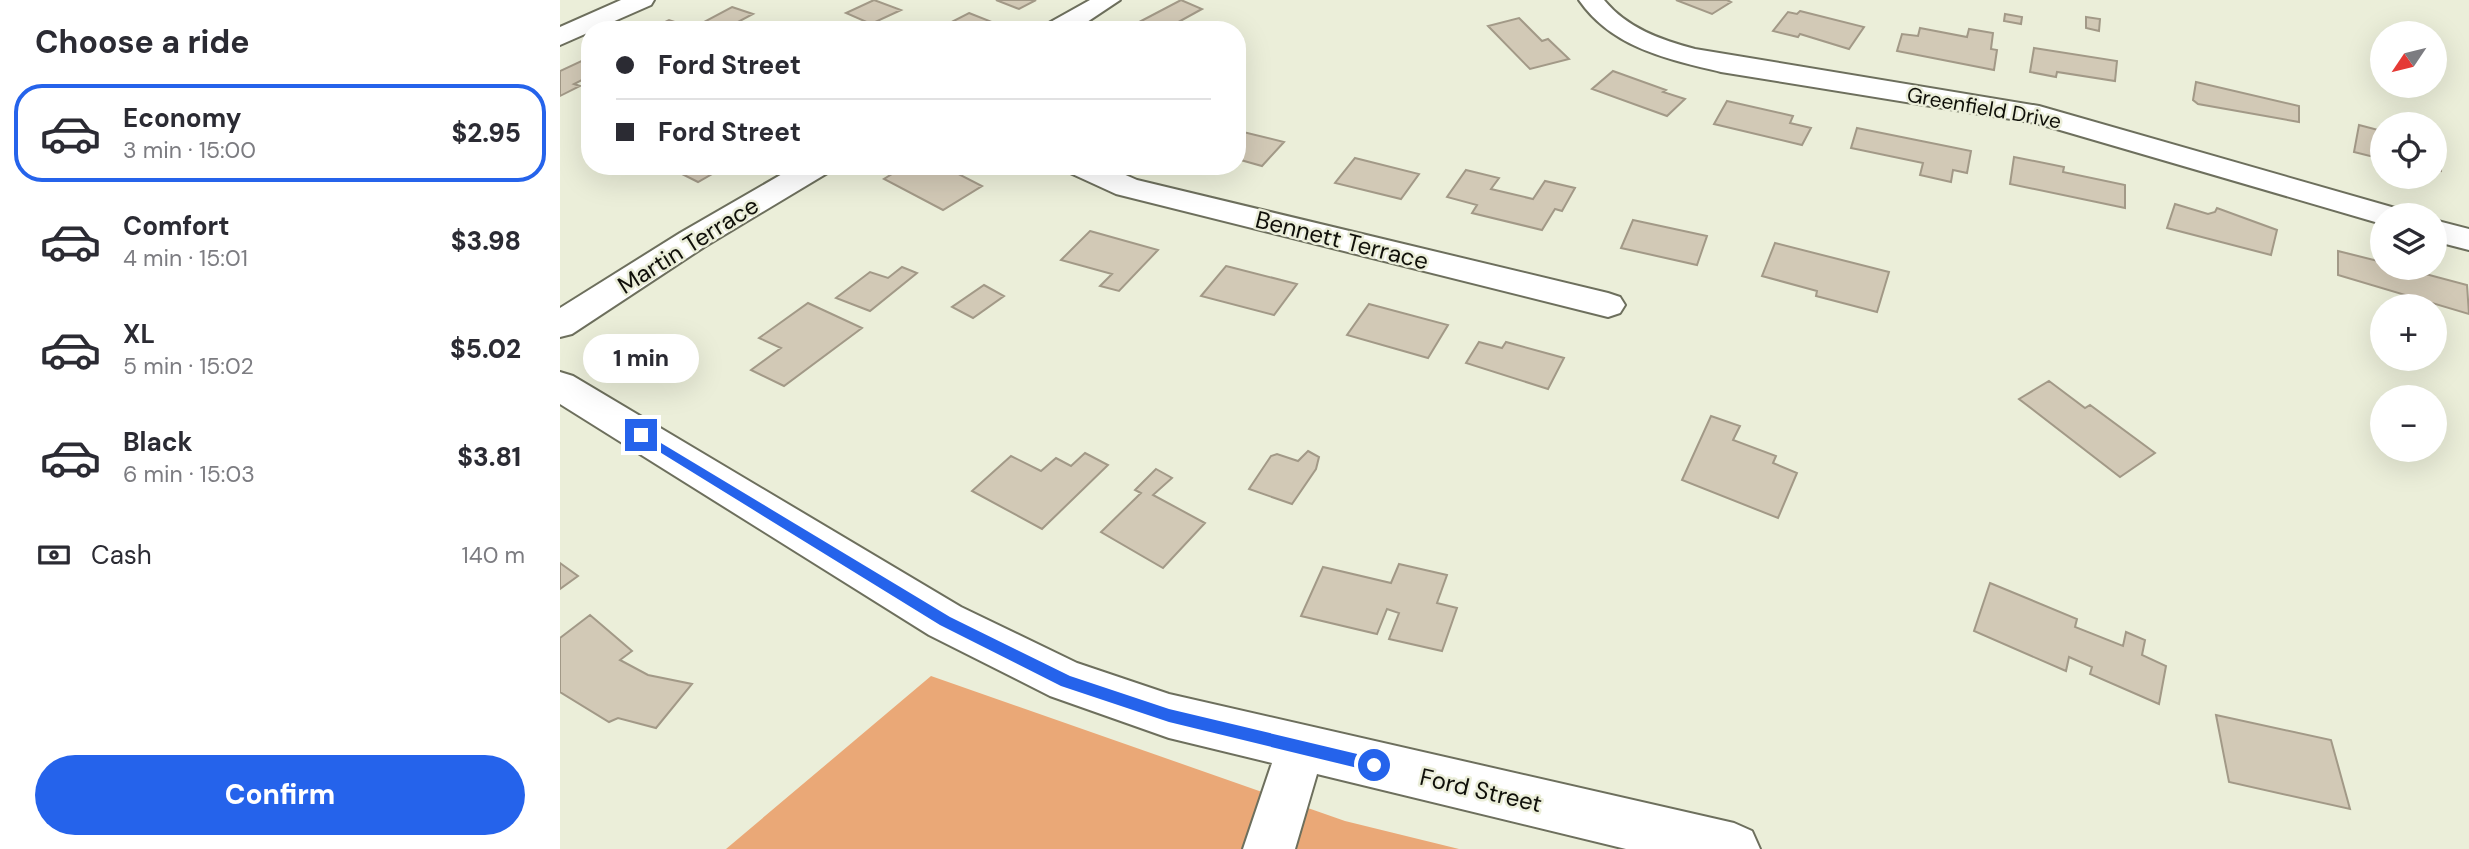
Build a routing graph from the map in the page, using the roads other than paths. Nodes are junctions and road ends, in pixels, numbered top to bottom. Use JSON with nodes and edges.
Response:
{"nodes":[{"id":1,"x":642,"y":0,"type":"edge"},
{"id":2,"x":1108,"y":0,"type":"edge"},
{"id":3,"x":1591,"y":0,"type":"edge"},
{"id":4,"x":595,"y":21,"type":"edge"},
{"id":5,"x":1072,"y":21,"type":"edge"},
{"id":6,"x":581,"y":28,"type":"edge"},
{"id":7,"x":560,"y":37,"type":"edge"},
{"id":8,"x":803,"y":175,"type":"edge"},
{"id":9,"x":1100,"y":175,"type":"edge"},
{"id":10,"x":2370,"y":211,"type":"edge"},
{"id":11,"x":2447,"y":234,"type":"edge"},
{"id":12,"x":2469,"y":240,"type":"edge"},
{"id":13,"x":1608,"y":305,"type":"dead end"},
{"id":14,"x":560,"y":325,"type":"edge"},
{"id":15,"x":560,"y":386,"type":"edge"},
{"id":16,"x":1301,"y":748,"type":"junction"},
{"id":17,"x":1619,"y":836,"type":"edge"},
{"id":18,"x":1269,"y":849,"type":"edge"},
{"id":19,"x":1734,"y":849,"type":"edge"}],
"edges":[{"from":1,"to":4,"type":"street"},
{"from":2,"to":5,"type":"street"},
{"from":3,"to":10,"type":"street","name":"Greenfield Drive"},
{"from":6,"to":7,"type":"street"},
{"from":8,"to":14,"type":"street","name":"Martin Terrace"},
{"from":9,"to":13,"type":"street","name":"Bennett Terrace"},
{"from":11,"to":12,"type":"street"},
{"from":15,"to":16,"type":"street","name":"Ford Street"},
{"from":16,"to":17,"type":"street","name":"Ford Street"},
{"from":16,"to":18,"type":"street"},
{"from":17,"to":19,"type":"street","name":"Ford Street"}]}
